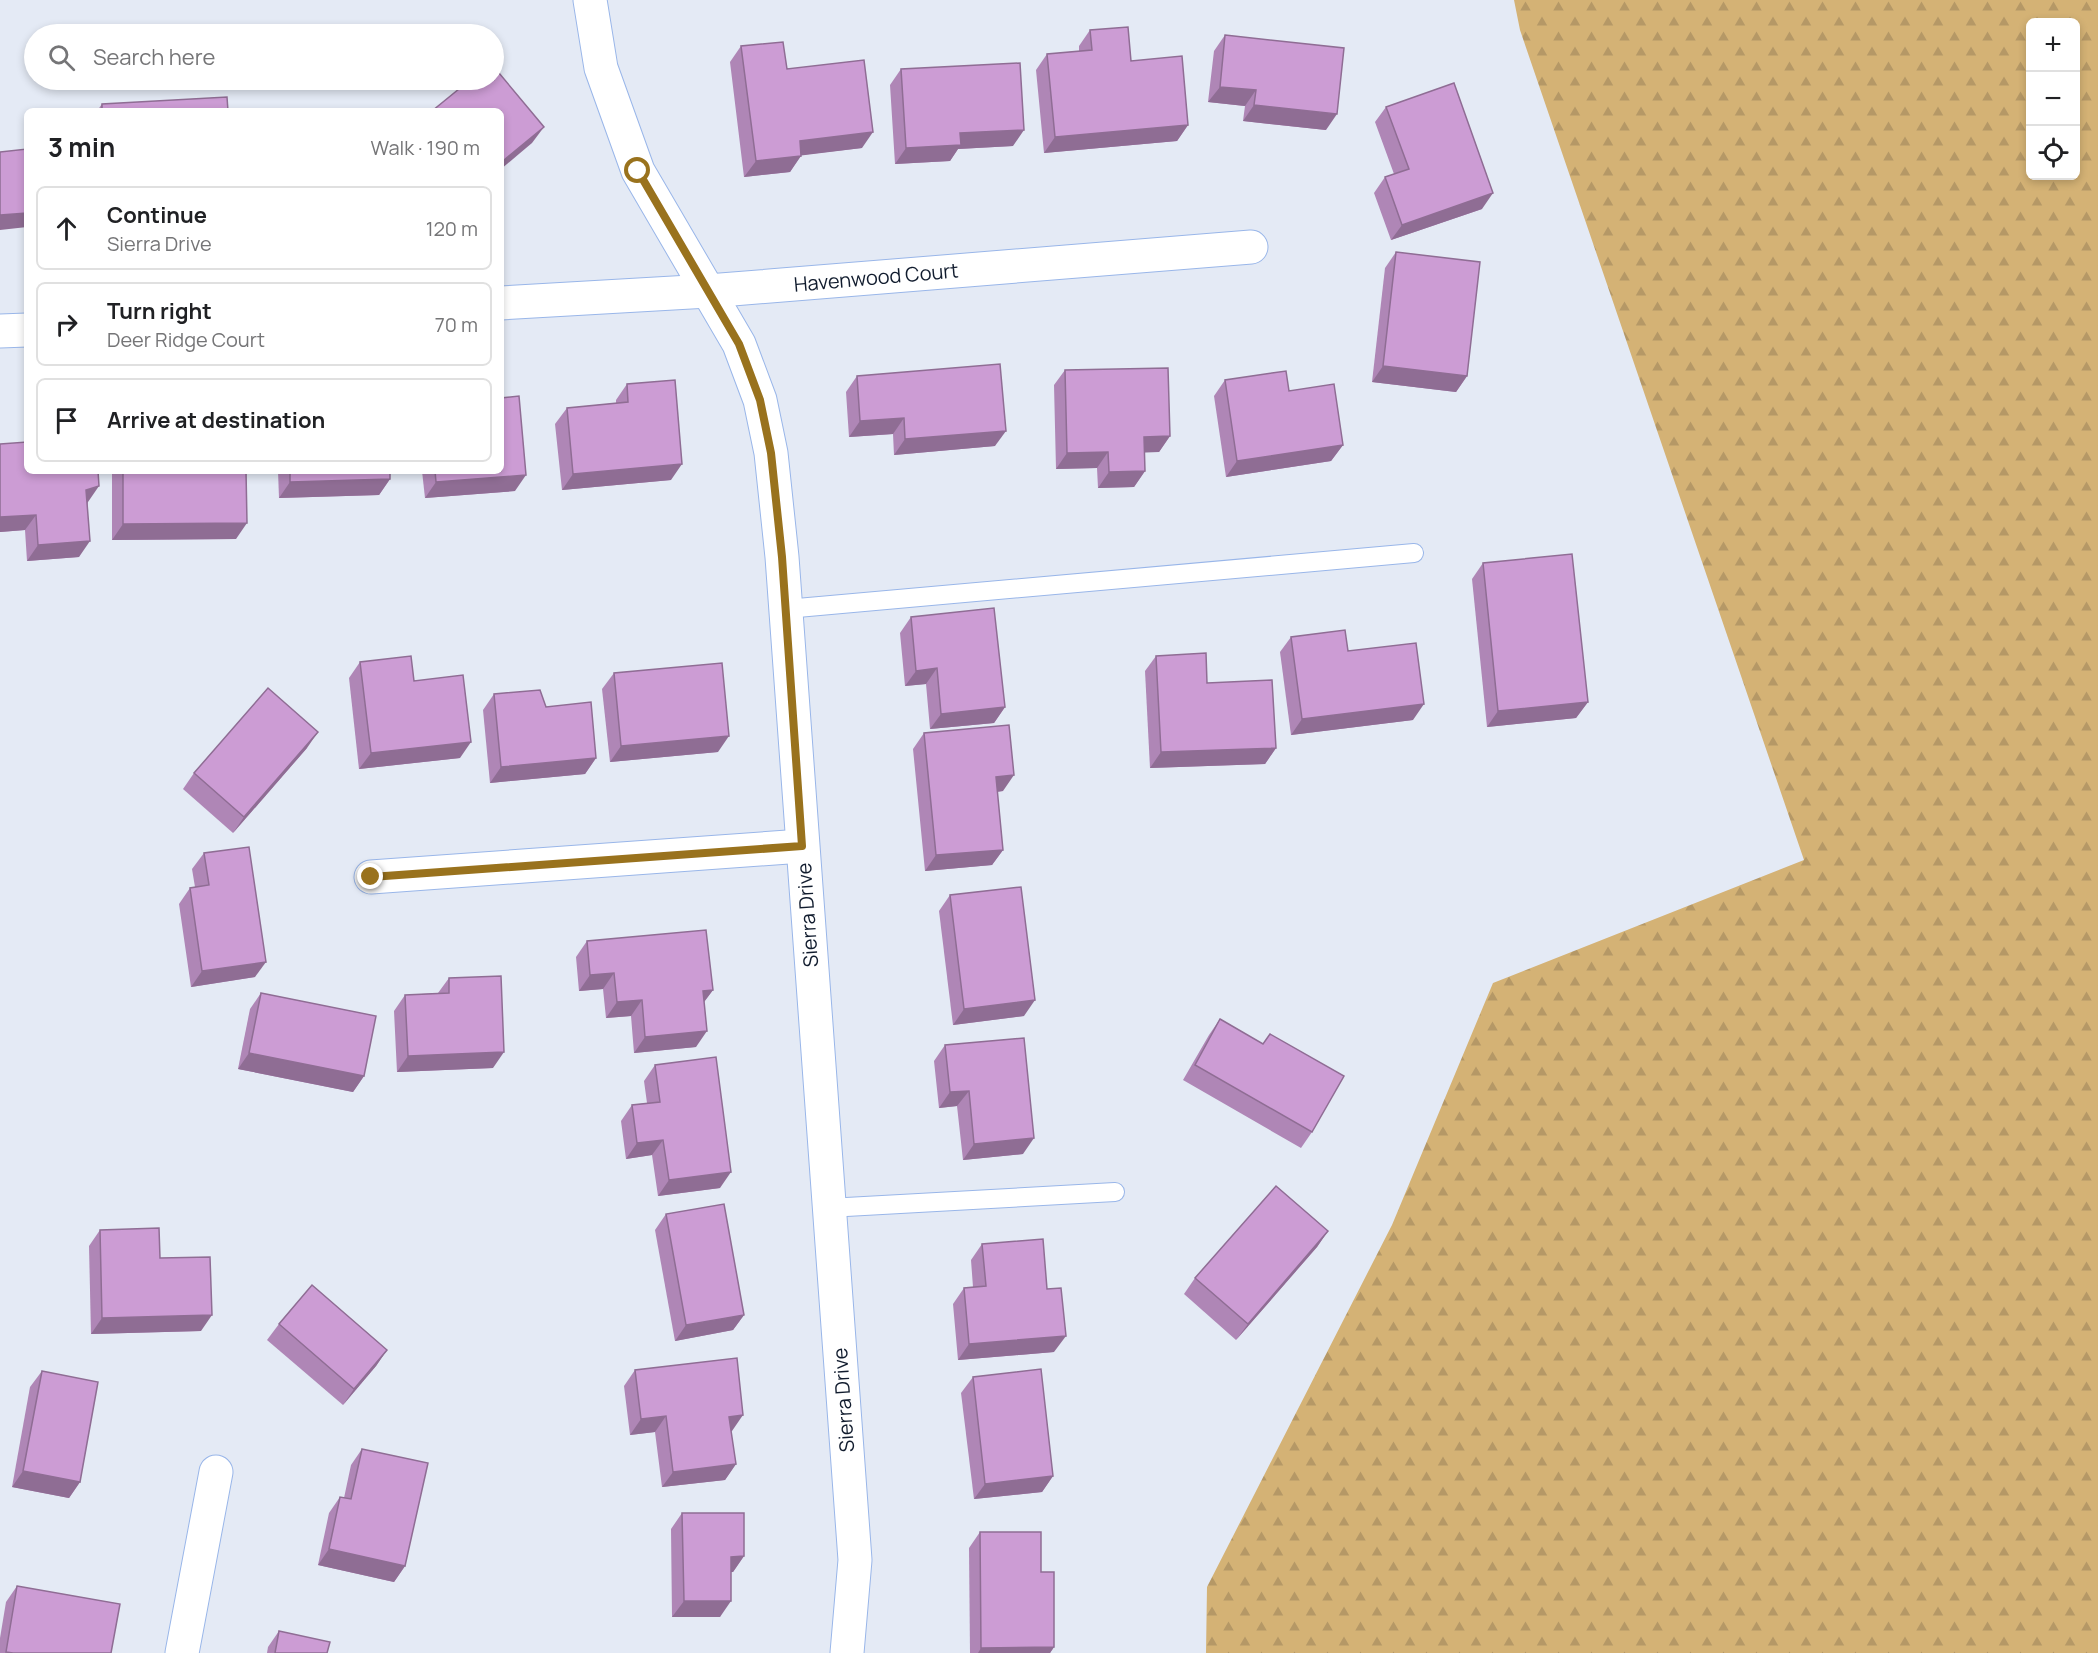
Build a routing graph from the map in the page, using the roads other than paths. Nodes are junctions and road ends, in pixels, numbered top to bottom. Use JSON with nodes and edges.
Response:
{"nodes":[{"id":1,"x":590,"y":0,"type":"edge"},
{"id":2,"x":1251,"y":247,"type":"dead end"},
{"id":3,"x":708,"y":291,"type":"junction"},
{"id":4,"x":504,"y":303,"type":"edge"},
{"id":5,"x":24,"y":330,"type":"edge"},
{"id":6,"x":0,"y":331,"type":"edge"},
{"id":7,"x":1414,"y":553,"type":"dead end"},
{"id":8,"x":786,"y":609,"type":"junction"},
{"id":9,"x":802,"y":846,"type":"junction"},
{"id":10,"x":371,"y":877,"type":"dead end"},
{"id":11,"x":1115,"y":1192,"type":"dead end"},
{"id":12,"x":828,"y":1208,"type":"junction"},
{"id":13,"x":216,"y":1472,"type":"dead end"},
{"id":14,"x":182,"y":1653,"type":"edge"},
{"id":15,"x":847,"y":1653,"type":"edge"}],
"edges":[{"from":1,"to":3,"type":"street","name":"Sierra Drive"},
{"from":2,"to":3,"type":"street","name":"Havenwood Court"},
{"from":3,"to":4,"type":"street","name":"Havenwood Court"},
{"from":3,"to":8,"type":"street","name":"Sierra Drive"},
{"from":5,"to":6,"type":"street"},
{"from":7,"to":8,"type":"lane"},
{"from":8,"to":9,"type":"street","name":"Sierra Drive"},
{"from":9,"to":10,"type":"street"},
{"from":9,"to":12,"type":"street","name":"Sierra Drive"},
{"from":11,"to":12,"type":"lane"},
{"from":12,"to":15,"type":"street","name":"Sierra Drive"},
{"from":13,"to":14,"type":"street"}]}
